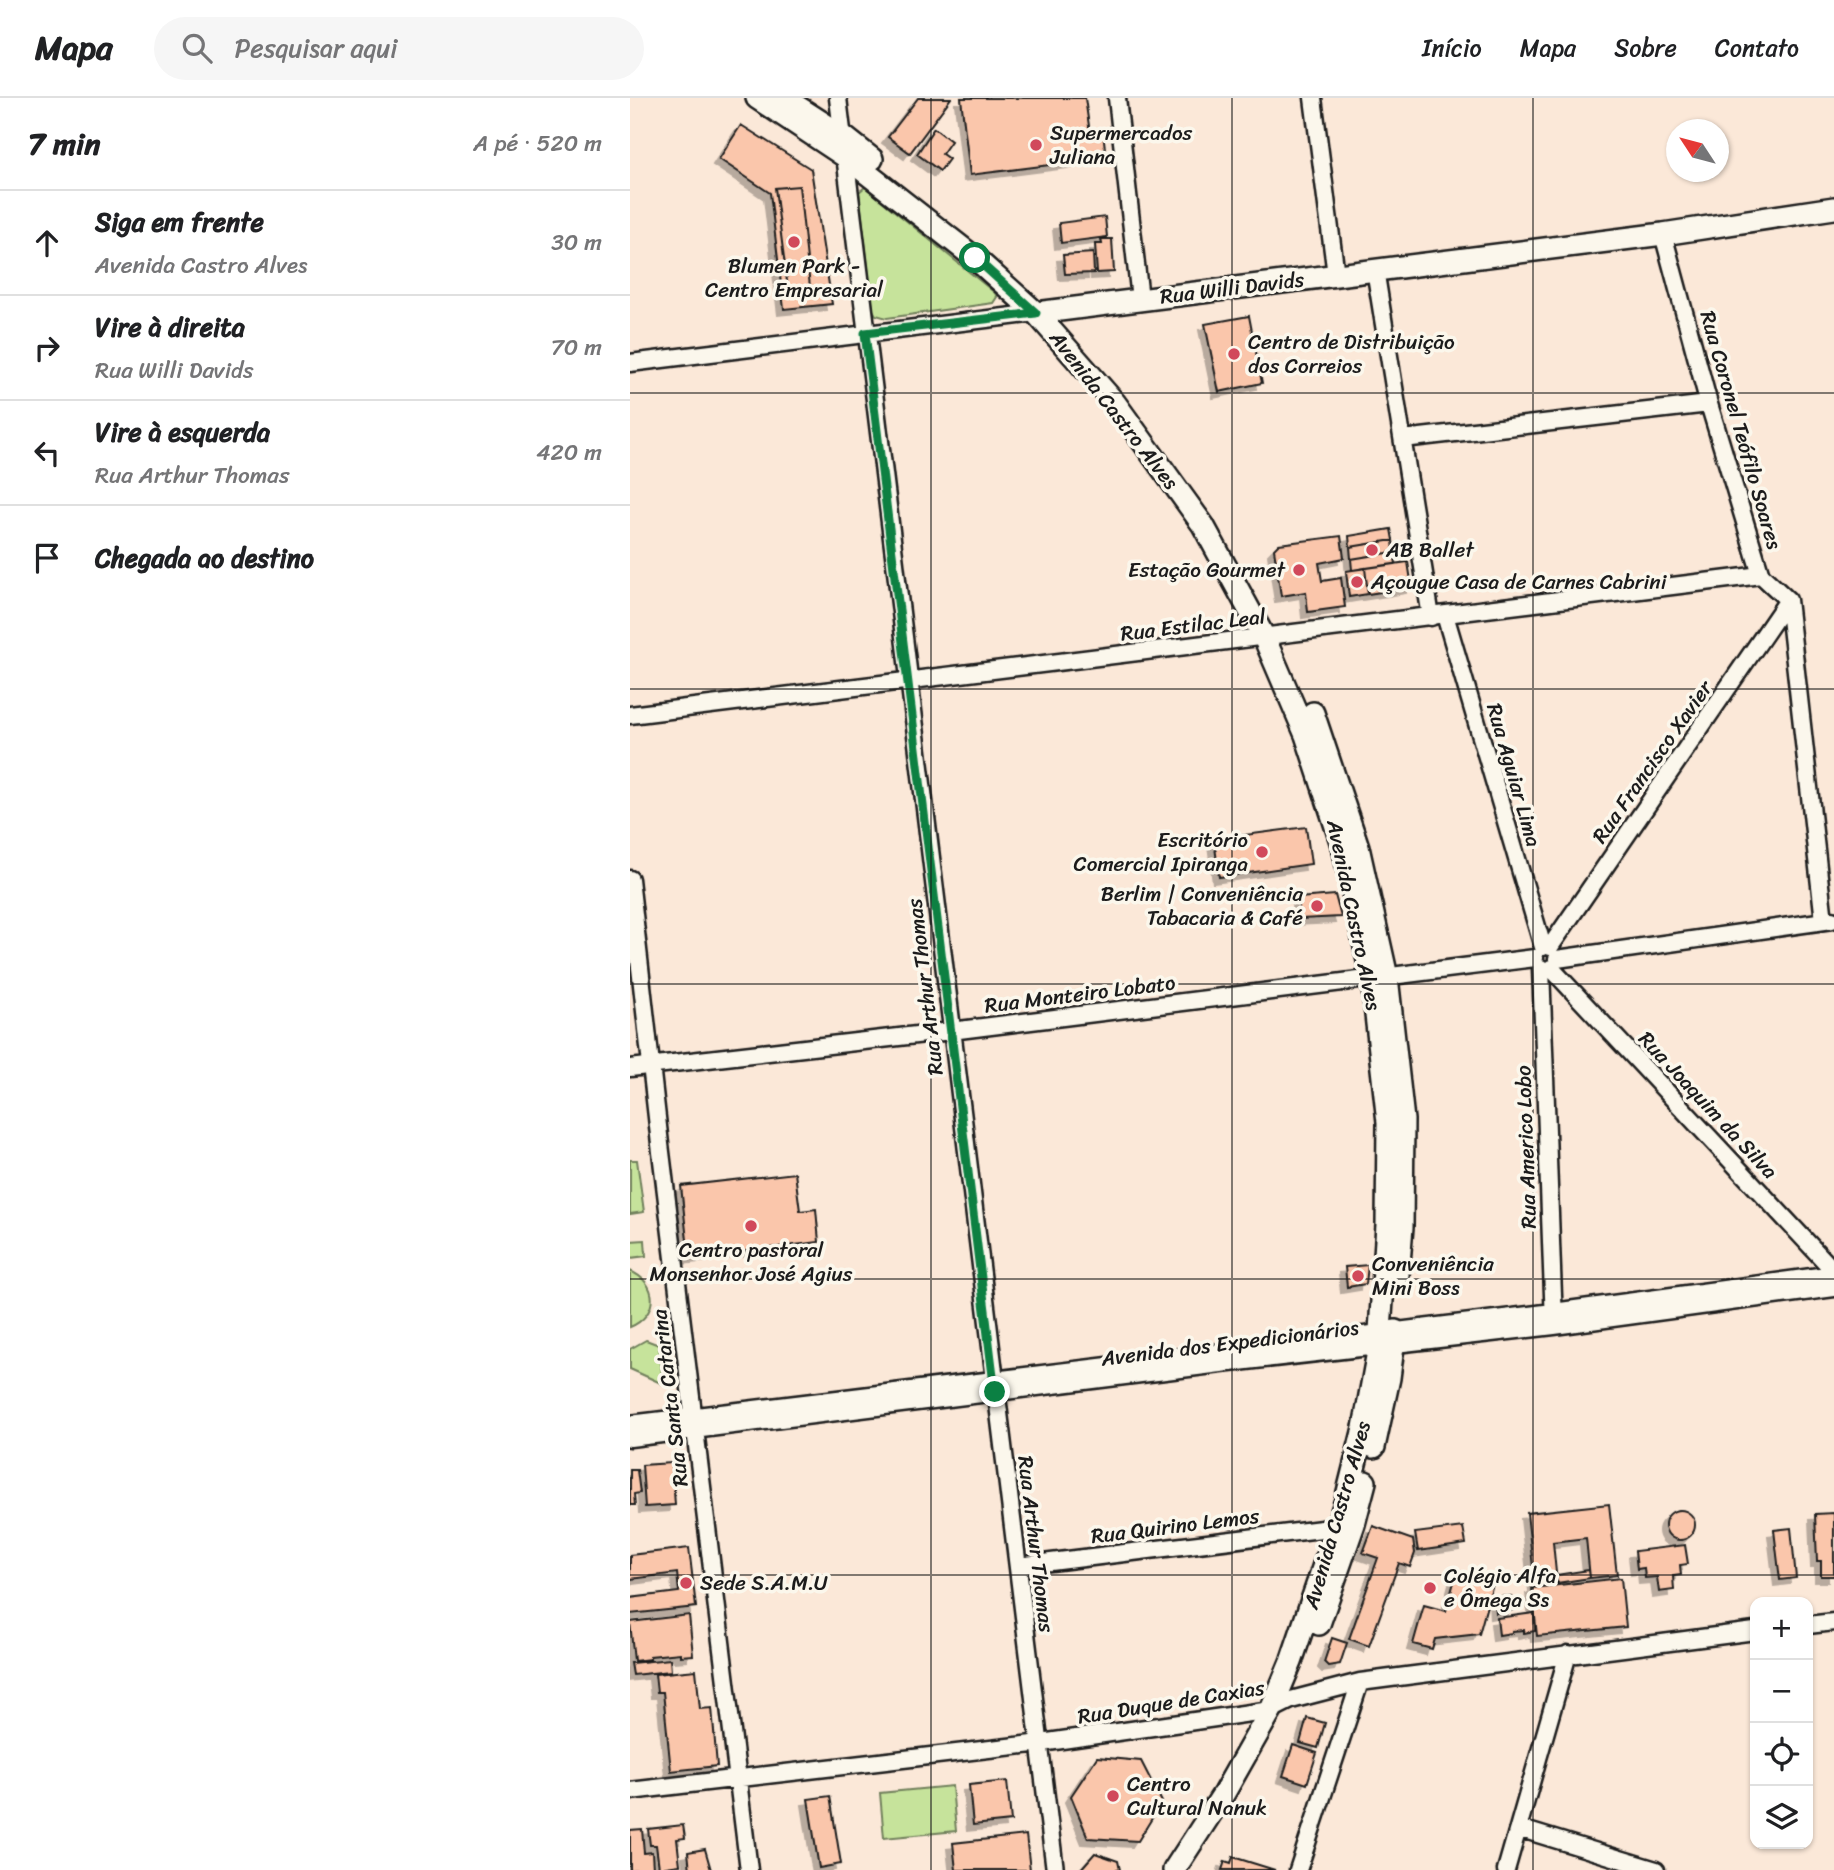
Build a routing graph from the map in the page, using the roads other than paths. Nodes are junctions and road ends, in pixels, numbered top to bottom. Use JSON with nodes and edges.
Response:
{"nodes":[{"id":1,"x":758,"y":98,"type":"edge"},
{"id":2,"x":784,"y":98,"type":"edge"},
{"id":3,"x":838,"y":98,"type":"edge"},
{"id":4,"x":1117,"y":98,"type":"edge"},
{"id":5,"x":1313,"y":98,"type":"edge"},
{"id":6,"x":844,"y":146,"type":"junction"},
{"id":7,"x":1834,"y":208,"type":"edge"},
{"id":8,"x":1663,"y":234,"type":"junction"},
{"id":9,"x":1375,"y":269,"type":"junction"},
{"id":10,"x":1336,"y":275,"type":"junction"},
{"id":11,"x":1140,"y":299,"type":"junction"},
{"id":12,"x":1044,"y":312,"type":"junction"},
{"id":13,"x":865,"y":333,"type":"junction"},
{"id":14,"x":630,"y":363,"type":"edge"},
{"id":15,"x":1709,"y":404,"type":"junction"},
{"id":16,"x":1403,"y":439,"type":"junction"},
{"id":17,"x":1761,"y":575,"type":"junction"},
{"id":18,"x":1788,"y":600,"type":"junction"},
{"id":19,"x":1438,"y":616,"type":"junction"},
{"id":20,"x":1271,"y":636,"type":"junction"},
{"id":21,"x":909,"y":681,"type":"junction"},
{"id":22,"x":630,"y":715,"type":"edge"},
{"id":23,"x":630,"y":879,"type":"edge"},
{"id":24,"x":1829,"y":920,"type":"edge"},
{"id":25,"x":1546,"y":958,"type":"junction"},
{"id":26,"x":1380,"y":978,"type":"junction"},
{"id":27,"x":951,"y":1031,"type":"junction"},
{"id":28,"x":651,"y":1065,"type":"junction"},
{"id":29,"x":630,"y":1068,"type":"edge"},
{"id":30,"x":1834,"y":1273,"type":"edge"},
{"id":31,"x":1834,"y":1288,"type":"edge"},
{"id":32,"x":1553,"y":1319,"type":"junction"},
{"id":33,"x":1387,"y":1338,"type":"junction"},
{"id":34,"x":994,"y":1385,"type":"junction"},
{"id":35,"x":695,"y":1423,"type":"junction"},
{"id":36,"x":630,"y":1424,"type":"edge"},
{"id":37,"x":630,"y":1438,"type":"edge"},
{"id":38,"x":1346,"y":1525,"type":"junction"},
{"id":39,"x":1018,"y":1566,"type":"junction"},
{"id":40,"x":1834,"y":1622,"type":"edge"},
{"id":41,"x":1813,"y":1624,"type":"edge"},
{"id":42,"x":1750,"y":1632,"type":"edge"},
{"id":43,"x":1568,"y":1654,"type":"junction"},
{"id":44,"x":1360,"y":1682,"type":"junction"},
{"id":45,"x":1291,"y":1700,"type":"junction"},
{"id":46,"x":1270,"y":1710,"type":"junction"},
{"id":47,"x":1041,"y":1743,"type":"junction"},
{"id":48,"x":737,"y":1779,"type":"junction"},
{"id":49,"x":630,"y":1791,"type":"edge"},
{"id":50,"x":1518,"y":1828,"type":"junction"},
{"id":51,"x":1208,"y":1829,"type":"junction"},
{"id":52,"x":749,"y":1870,"type":"edge"},
{"id":53,"x":1055,"y":1870,"type":"edge"},
{"id":54,"x":1174,"y":1870,"type":"edge"},
{"id":55,"x":1190,"y":1870,"type":"edge"},
{"id":56,"x":1298,"y":1870,"type":"edge"},
{"id":57,"x":1506,"y":1870,"type":"edge"},
{"id":58,"x":1656,"y":1870,"type":"edge"}],
"edges":[{"from":1,"to":6,"type":"main road","name":"Avenida Castro Alves"},
{"from":2,"to":6,"type":"main road","name":"Avenida Castro Alves"},
{"from":3,"to":6,"type":"street","name":"Rua Arthur Thomas"},
{"from":4,"to":11,"type":"street"},
{"from":5,"to":10,"type":"street"},
{"from":6,"to":12,"type":"main road","name":"Avenida Castro Alves"},
{"from":6,"to":13,"type":"street","name":"Rua Arthur Thomas"},
{"from":7,"to":8,"type":"main road","name":"Rua Willi Davids"},
{"from":8,"to":9,"type":"main road","name":"Rua Willi Davids"},
{"from":8,"to":15,"type":"street","name":"Rua Coronel Teófilo Soares"},
{"from":9,"to":10,"type":"main road","name":"Rua Willi Davids"},
{"from":9,"to":16,"type":"street","name":"Rua Aguiar Lima"},
{"from":10,"to":11,"type":"main road","name":"Rua Willi Davids"},
{"from":11,"to":12,"type":"main road","name":"Rua Willi Davids"},
{"from":12,"to":13,"type":"street","name":"Rua Willi Davids"},
{"from":12,"to":20,"type":"main road","name":"Avenida Castro Alves"},
{"from":13,"to":14,"type":"street","name":"Rua Willi Davids"},
{"from":13,"to":21,"type":"street","name":"Rua Arthur Thomas"},
{"from":15,"to":16,"type":"street"},
{"from":15,"to":17,"type":"street","name":"Rua Coronel Teófilo Soares"},
{"from":16,"to":19,"type":"street","name":"Rua Aguiar Lima"},
{"from":17,"to":18,"type":"street","name":"Rua Coronel Teófilo Soares"},
{"from":17,"to":19,"type":"street","name":"Rua Estilac Leal"},
{"from":18,"to":24,"type":"street"},
{"from":18,"to":25,"type":"street","name":"Rua Francisco Xavier"},
{"from":19,"to":20,"type":"street","name":"Rua Estilac Leal"},
{"from":19,"to":25,"type":"street","name":"Rua Aguiar Lima"},
{"from":20,"to":21,"type":"street","name":"Rua Estilac Leal"},
{"from":20,"to":26,"type":"main road","name":"Avenida Castro Alves"},
{"from":21,"to":22,"type":"street","name":"Rua Estilac Leal"},
{"from":21,"to":27,"type":"street","name":"Rua Arthur Thomas"},
{"from":23,"to":28,"type":"street","name":"Rua Santa Catarina"},
{"from":24,"to":25,"type":"street","name":"Rua Monteiro Lobato"},
{"from":25,"to":26,"type":"street","name":"Rua Monteiro Lobato"},
{"from":25,"to":30,"type":"street","name":"Rua Joaquim da Silva"},
{"from":25,"to":32,"type":"street","name":"Rua Americo Lobo"},
{"from":26,"to":27,"type":"street","name":"Rua Monteiro Lobato"},
{"from":26,"to":33,"type":"main road","name":"Avenida Castro Alves"},
{"from":27,"to":28,"type":"street","name":"Rua Monteiro Lobato"},
{"from":27,"to":34,"type":"street","name":"Rua Arthur Thomas"},
{"from":28,"to":29,"type":"street","name":"Rua Monteiro Lobato"},
{"from":28,"to":35,"type":"street","name":"Rua Santa Catarina"},
{"from":30,"to":32,"type":"street","name":"Avenida dos Expedicionários"},
{"from":31,"to":32,"type":"street","name":"Avenida dos Expedicionários"},
{"from":32,"to":33,"type":"street","name":"Avenida dos Expedicionários"},
{"from":33,"to":34,"type":"street","name":"Avenida dos Expedicionários"},
{"from":33,"to":38,"type":"main road","name":"Avenida Castro Alves"},
{"from":34,"to":35,"type":"street","name":"Avenida dos Expedicionários"},
{"from":34,"to":39,"type":"street","name":"Rua Arthur Thomas"},
{"from":35,"to":36,"type":"street","name":"Avenida dos Expedicionários"},
{"from":35,"to":37,"type":"street","name":"Avenida dos Expedicionários"},
{"from":35,"to":48,"type":"street","name":"Rua Santa Catarina"},
{"from":38,"to":39,"type":"street","name":"Rua Quirino Lemos"},
{"from":38,"to":45,"type":"main road","name":"Avenida Castro Alves"},
{"from":38,"to":46,"type":"main road","name":"Avenida Castro Alves"},
{"from":39,"to":47,"type":"street","name":"Rua Arthur Thomas"},
{"from":40,"to":41,"type":"street"},
{"from":42,"to":43,"type":"street","name":"Rua Duque de Caxias"},
{"from":43,"to":44,"type":"street","name":"Rua Duque de Caxias"},
{"from":43,"to":50,"type":"street"},
{"from":44,"to":45,"type":"street","name":"Rua Duque de Caxias"},
{"from":44,"to":56,"type":"street"},
{"from":45,"to":46,"type":"street","name":"Rua Duque de Caxias"},
{"from":45,"to":51,"type":"main road","name":"Avenida Castro Alves"},
{"from":46,"to":47,"type":"street","name":"Rua Duque de Caxias"},
{"from":46,"to":51,"type":"main road","name":"Avenida Castro Alves"},
{"from":47,"to":48,"type":"street","name":"Rua Duque de Caxias"},
{"from":47,"to":53,"type":"street","name":"Rua Arthur Thomas"},
{"from":48,"to":49,"type":"street","name":"Rua Duque de Caxias"},
{"from":48,"to":52,"type":"street","name":"Rua Santa Catarina"},
{"from":50,"to":57,"type":"street"},
{"from":50,"to":58,"type":"street"},
{"from":51,"to":54,"type":"main road","name":"Avenida Castro Alves"},
{"from":51,"to":55,"type":"main road","name":"Avenida Castro Alves"}]}
